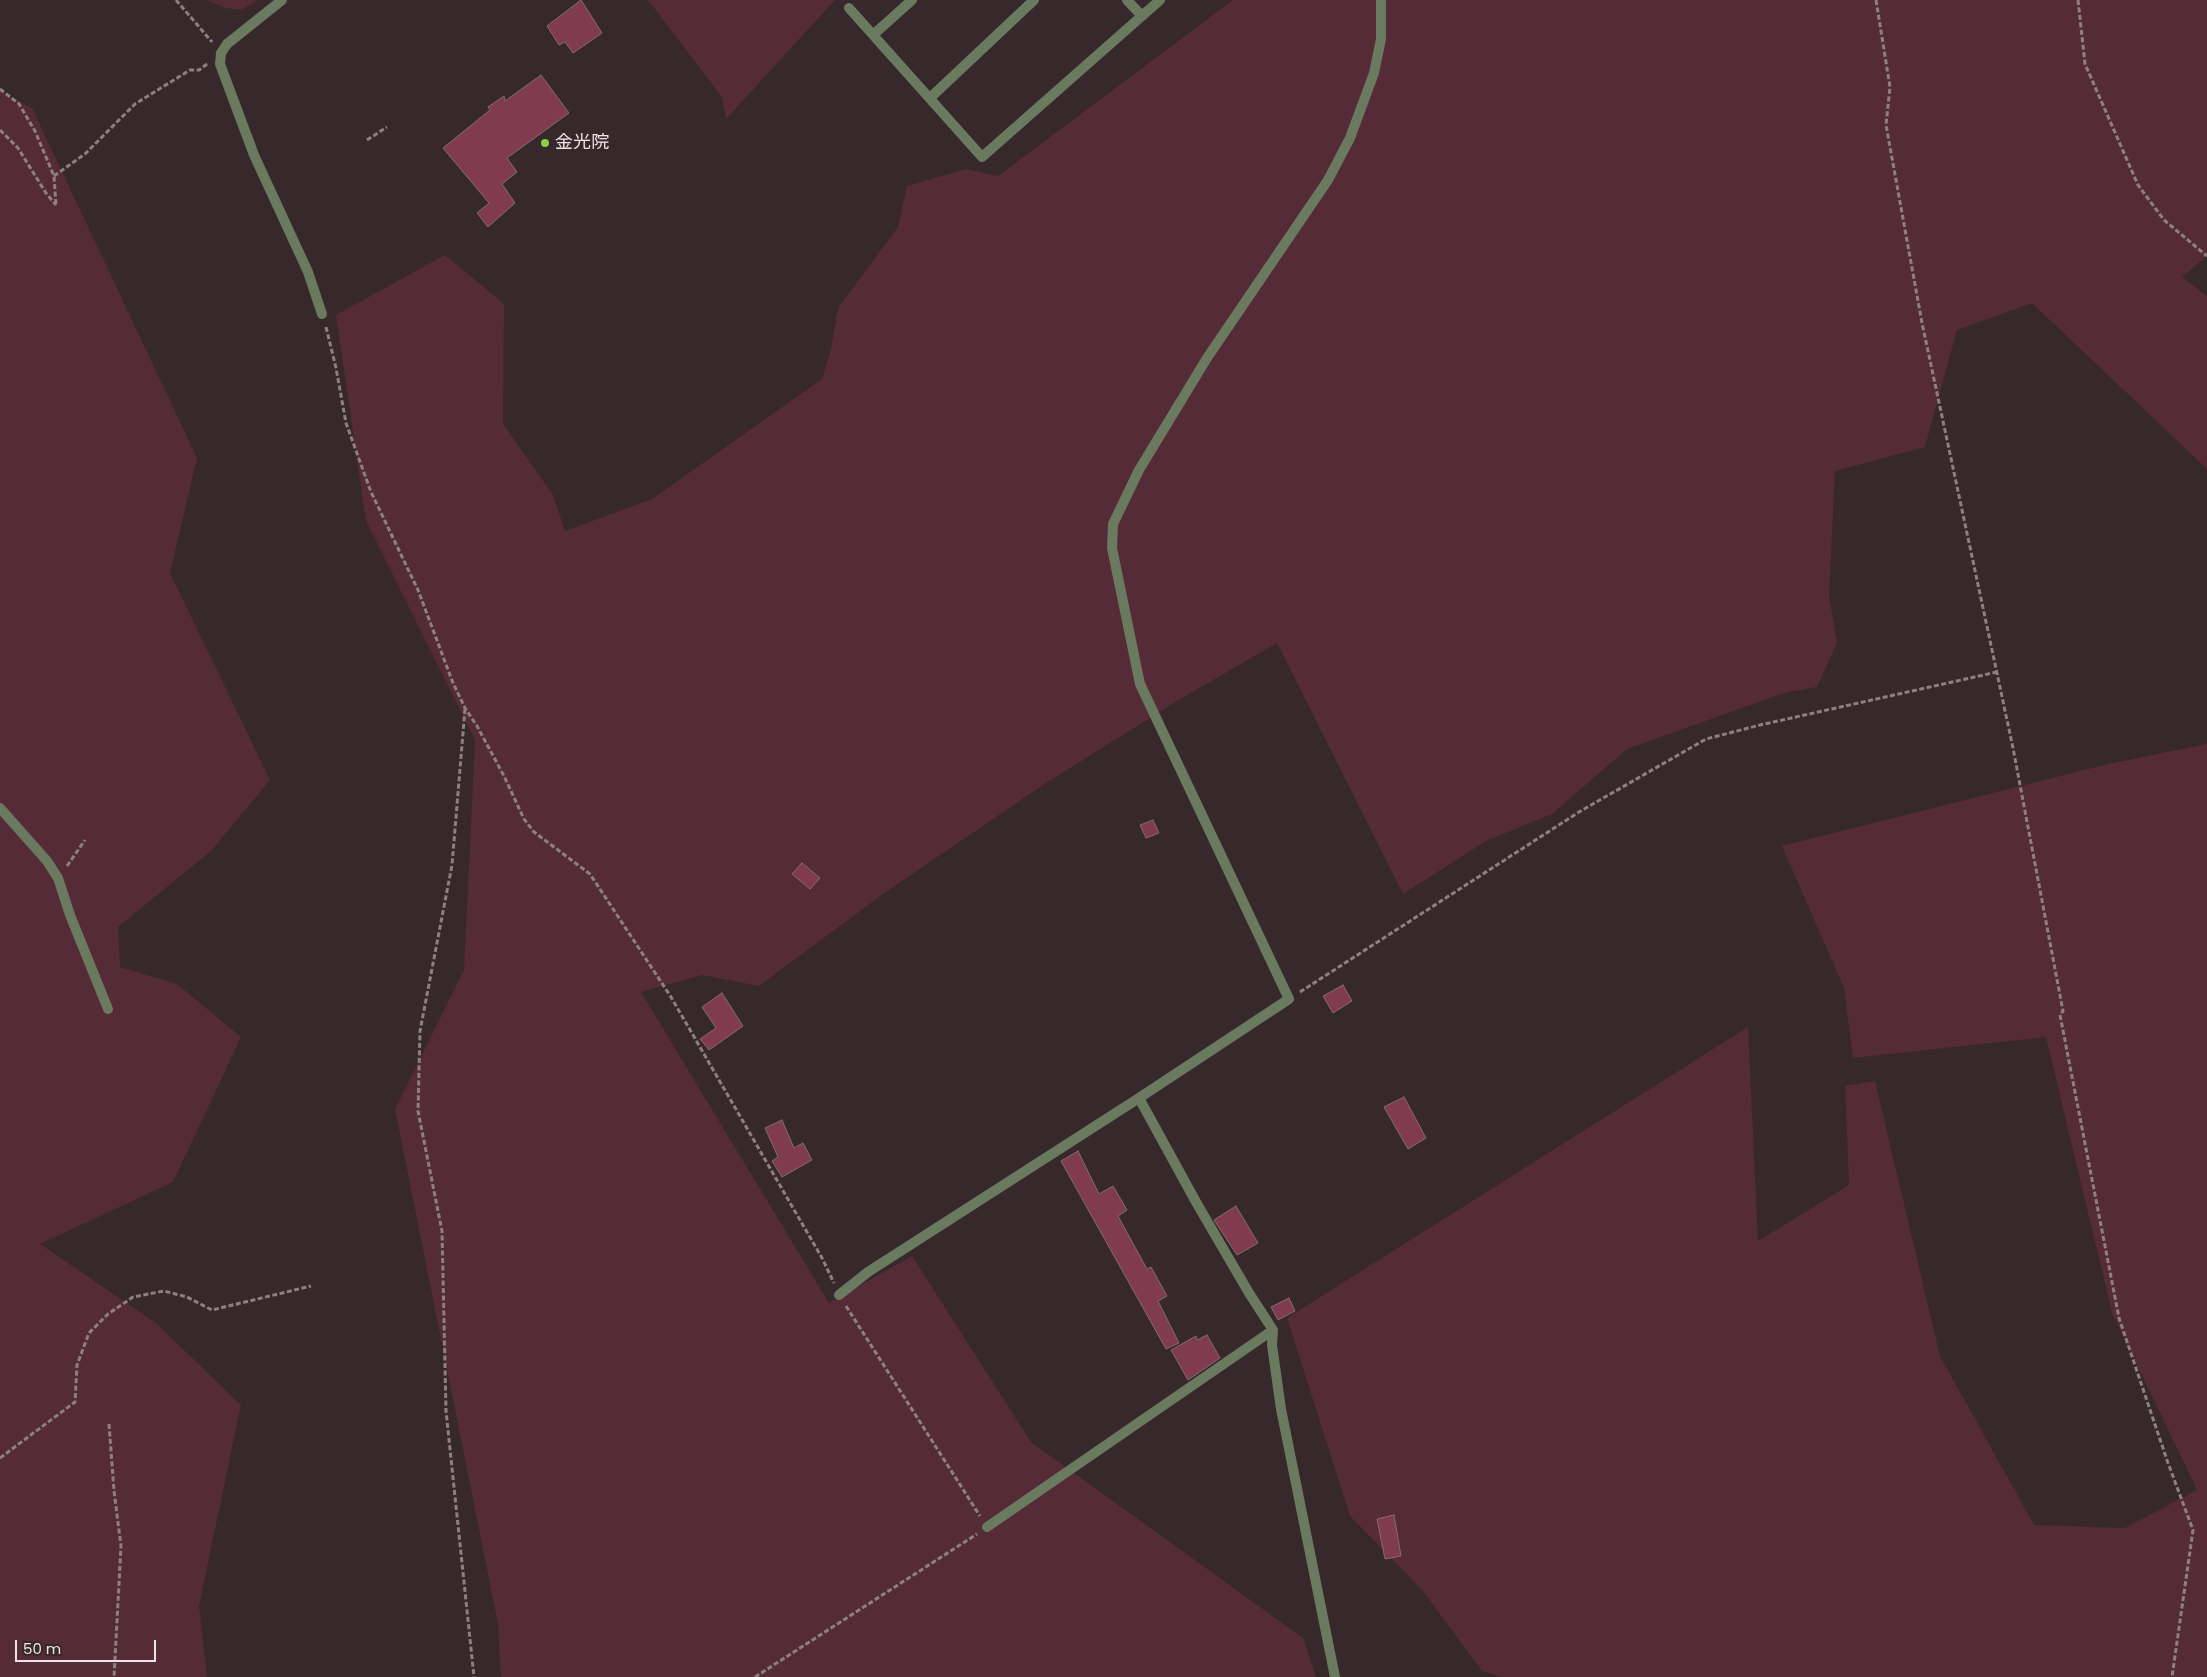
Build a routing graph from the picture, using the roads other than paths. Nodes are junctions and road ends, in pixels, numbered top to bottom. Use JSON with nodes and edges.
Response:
{"nodes":[{"id":1,"x":282,"y":0,"type":"edge"},
{"id":2,"x":912,"y":0,"type":"edge"},
{"id":3,"x":1034,"y":0,"type":"edge"},
{"id":4,"x":1127,"y":0,"type":"edge"},
{"id":5,"x":1160,"y":0,"type":"edge"},
{"id":6,"x":1381,"y":0,"type":"edge"},
{"id":7,"x":849,"y":8,"type":"dead end"},
{"id":8,"x":1142,"y":16,"type":"junction"},
{"id":9,"x":873,"y":35,"type":"junction"},
{"id":10,"x":930,"y":98,"type":"junction"},
{"id":11,"x":322,"y":314,"type":"road end"},
{"id":12,"x":0,"y":808,"type":"edge"},
{"id":13,"x":108,"y":1009,"type":"dead end"},
{"id":14,"x":1139,"y":1098,"type":"junction"},
{"id":15,"x":839,"y":1295,"type":"road end"},
{"id":16,"x":1274,"y":1330,"type":"junction"},
{"id":17,"x":987,"y":1527,"type":"road end"},
{"id":18,"x":1335,"y":1677,"type":"edge"}],
"edges":[{"from":1,"to":11,"type":"street"},
{"from":2,"to":9,"type":"street"},
{"from":3,"to":10,"type":"street"},
{"from":4,"to":8,"type":"street"},
{"from":5,"to":8,"type":"street"},
{"from":6,"to":14,"type":"street"},
{"from":7,"to":9,"type":"street"},
{"from":8,"to":10,"type":"street"},
{"from":9,"to":10,"type":"street"},
{"from":12,"to":13,"type":"street"},
{"from":14,"to":15,"type":"street"},
{"from":14,"to":16,"type":"street"},
{"from":16,"to":17,"type":"street"},
{"from":16,"to":18,"type":"street"}]}
